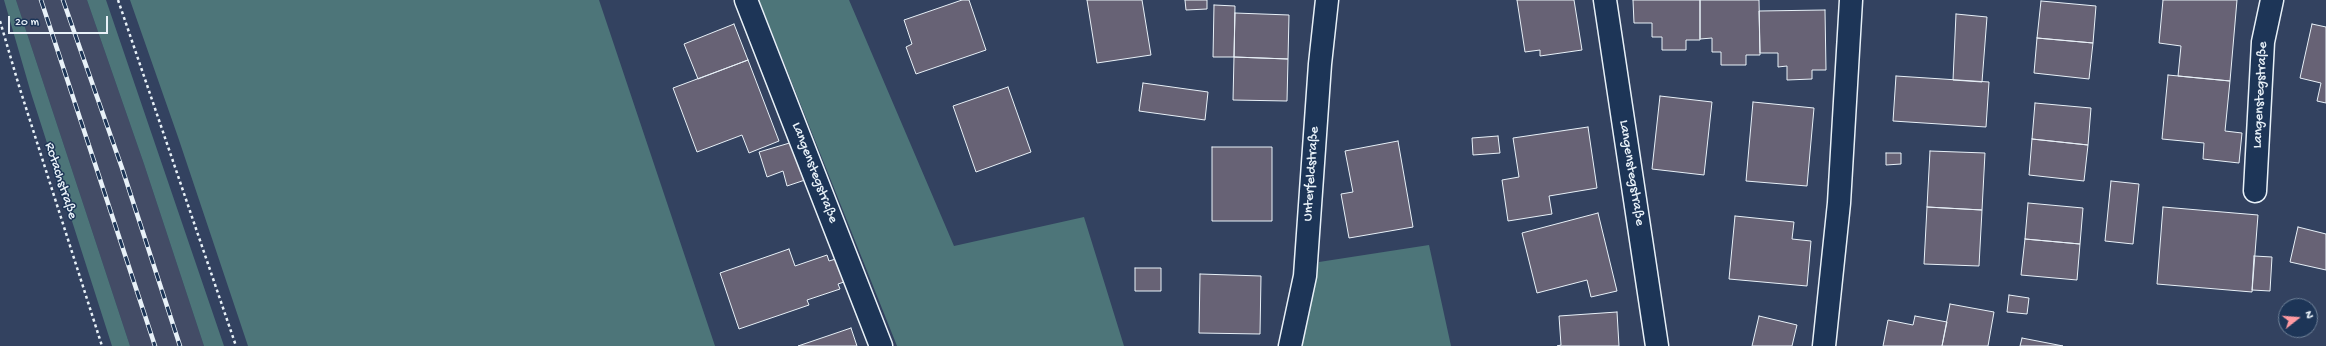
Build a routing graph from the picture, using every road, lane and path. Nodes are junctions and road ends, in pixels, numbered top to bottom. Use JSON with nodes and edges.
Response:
{"nodes":[{"id":1,"x":118,"y":0,"type":"edge"},
{"id":2,"x":746,"y":0,"type":"edge"},
{"id":3,"x":1327,"y":0,"type":"edge"},
{"id":4,"x":1605,"y":0,"type":"edge"},
{"id":5,"x":1851,"y":0,"type":"edge"},
{"id":6,"x":2272,"y":0,"type":"edge"},
{"id":7,"x":0,"y":21,"type":"edge"},
{"id":8,"x":2255,"y":191,"type":"dead end"},
{"id":9,"x":102,"y":346,"type":"edge"},
{"id":10,"x":236,"y":346,"type":"edge"},
{"id":11,"x":881,"y":346,"type":"edge"},
{"id":12,"x":1290,"y":346,"type":"edge"},
{"id":13,"x":1657,"y":346,"type":"edge"},
{"id":14,"x":1824,"y":346,"type":"edge"}],
"edges":[{"from":1,"to":10,"type":"path"},
{"from":2,"to":11,"type":"street","name":"Langenstegstraße"},
{"from":3,"to":12,"type":"street","name":"Unterfeldstraße"},
{"from":4,"to":13,"type":"street","name":"Langenstegstraße"},
{"from":5,"to":14,"type":"street"},
{"from":6,"to":8,"type":"street","name":"Langenstegstraße"},
{"from":7,"to":9,"type":"path","name":"Rotachstraße"}]}
